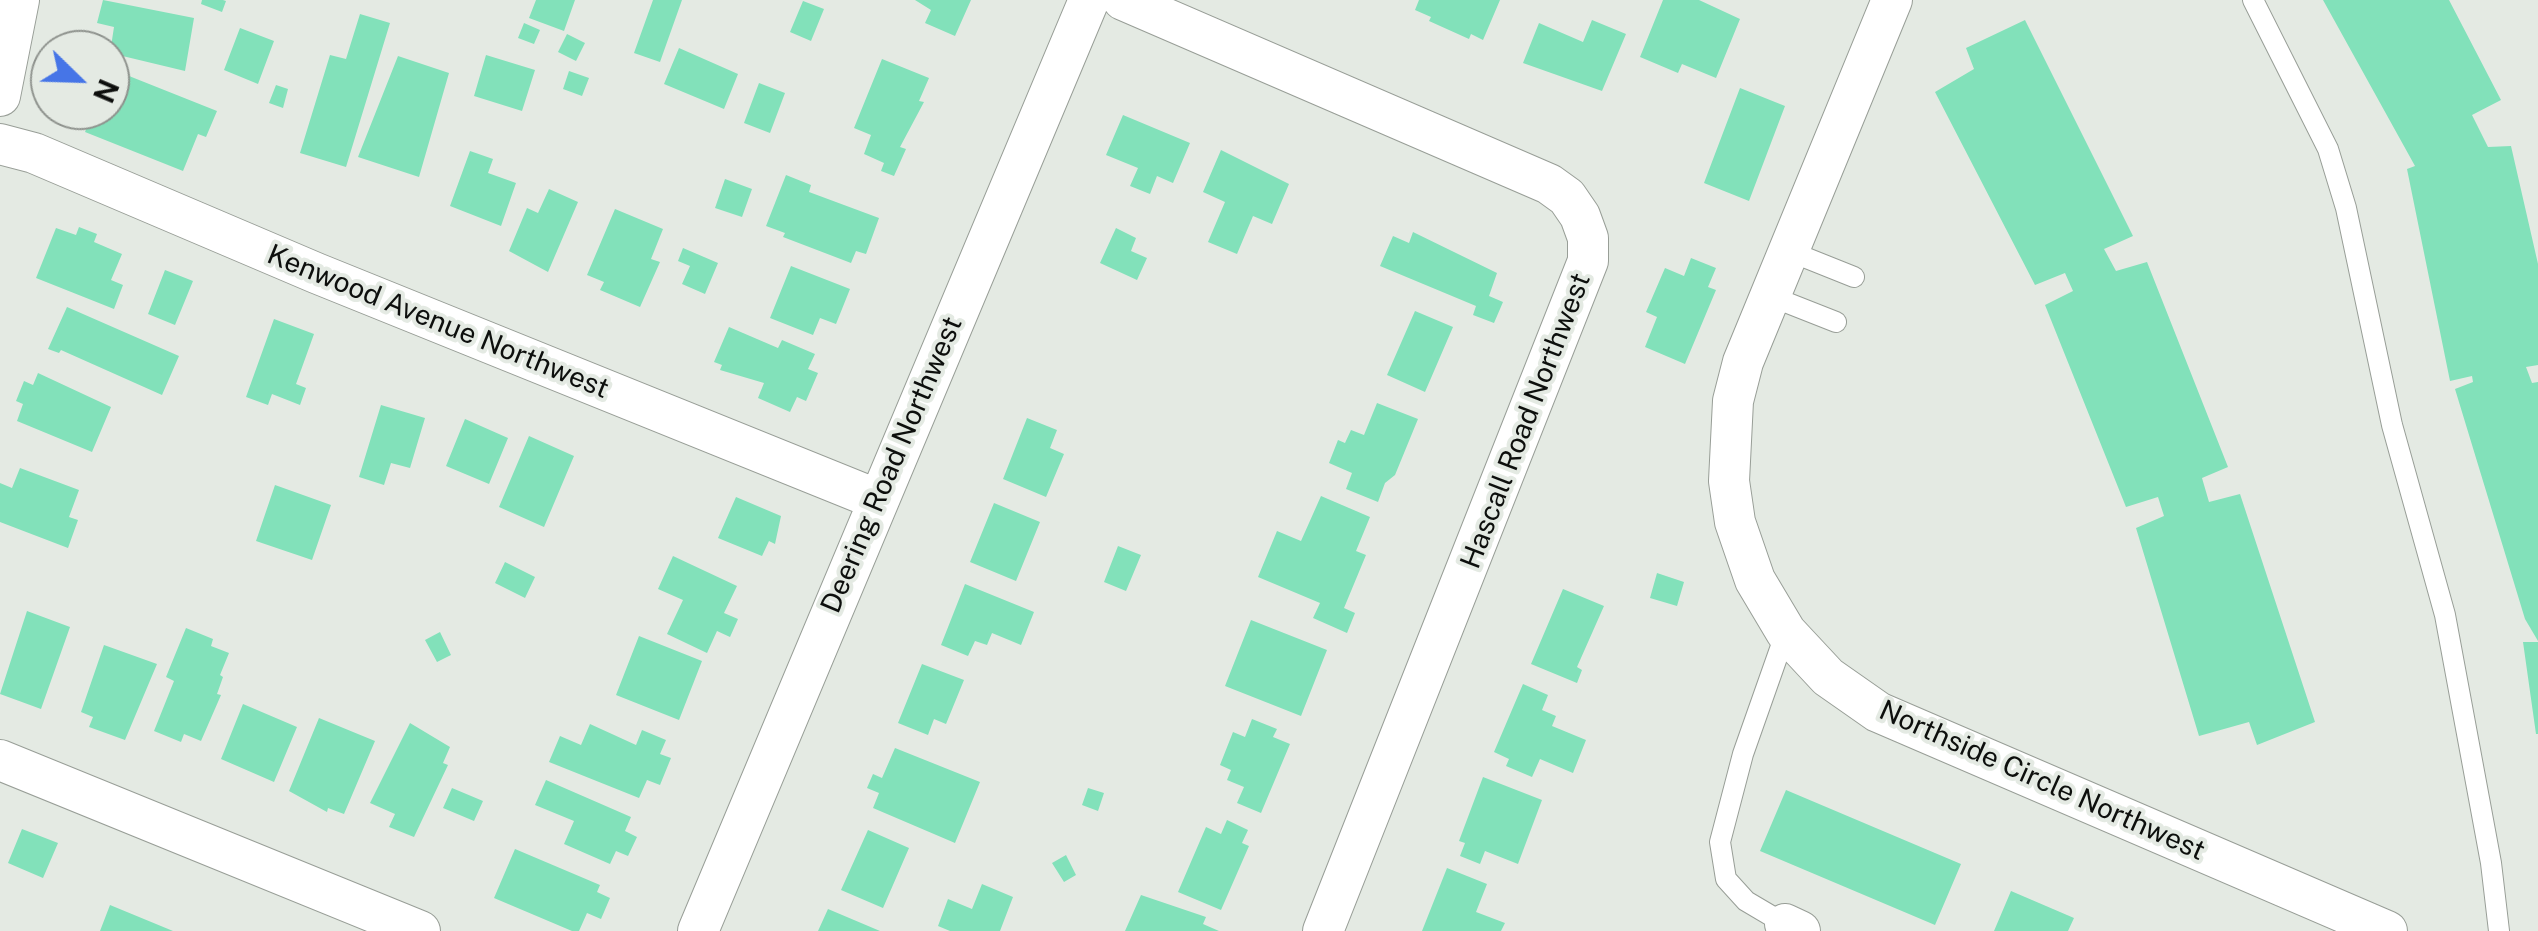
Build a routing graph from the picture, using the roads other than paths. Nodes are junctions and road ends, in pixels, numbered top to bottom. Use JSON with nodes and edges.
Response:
{"nodes":[{"id":1,"x":19,"y":0,"type":"edge"},
{"id":2,"x":1089,"y":0,"type":"edge"},
{"id":3,"x":1122,"y":0,"type":"edge"},
{"id":4,"x":1892,"y":0,"type":"edge"},
{"id":5,"x":2253,"y":0,"type":"edge"},
{"id":6,"x":0,"y":96,"type":"edge"},
{"id":7,"x":0,"y":144,"type":"edge"},
{"id":8,"x":1789,"y":250,"type":"junction"},
{"id":9,"x":1854,"y":276,"type":"dead end"},
{"id":10,"x":1770,"y":296,"type":"junction"},
{"id":11,"x":1836,"y":322,"type":"dead end"},
{"id":12,"x":876,"y":499,"type":"junction"},
{"id":13,"x":1786,"y":632,"type":"junction"},
{"id":14,"x":0,"y":760,"type":"edge"},
{"id":15,"x":1792,"y":928,"type":"edge"},
{"id":16,"x":420,"y":931,"type":"edge"},
{"id":17,"x":698,"y":931,"type":"edge"},
{"id":18,"x":1323,"y":931,"type":"edge"},
{"id":19,"x":2386,"y":931,"type":"edge"},
{"id":20,"x":2498,"y":931,"type":"edge"}],
"edges":[{"from":1,"to":6,"type":"street"},
{"from":2,"to":12,"type":"street","name":"Deering Road Northwest"},
{"from":3,"to":18,"type":"street","name":"Hascall Road Northwest"},
{"from":4,"to":8,"type":"street","name":"Northside Circle Northwest"},
{"from":5,"to":20,"type":"lane"},
{"from":7,"to":12,"type":"street","name":"Kenwood Avenue Northwest"},
{"from":8,"to":9,"type":"lane"},
{"from":8,"to":10,"type":"street","name":"Northside Circle Northwest"},
{"from":10,"to":11,"type":"lane"},
{"from":10,"to":13,"type":"street","name":"Northside Circle Northwest"},
{"from":12,"to":17,"type":"street","name":"Deering Road Northwest"},
{"from":13,"to":15,"type":"lane"},
{"from":13,"to":19,"type":"street","name":"Northside Circle Northwest"},
{"from":14,"to":16,"type":"street"}]}
